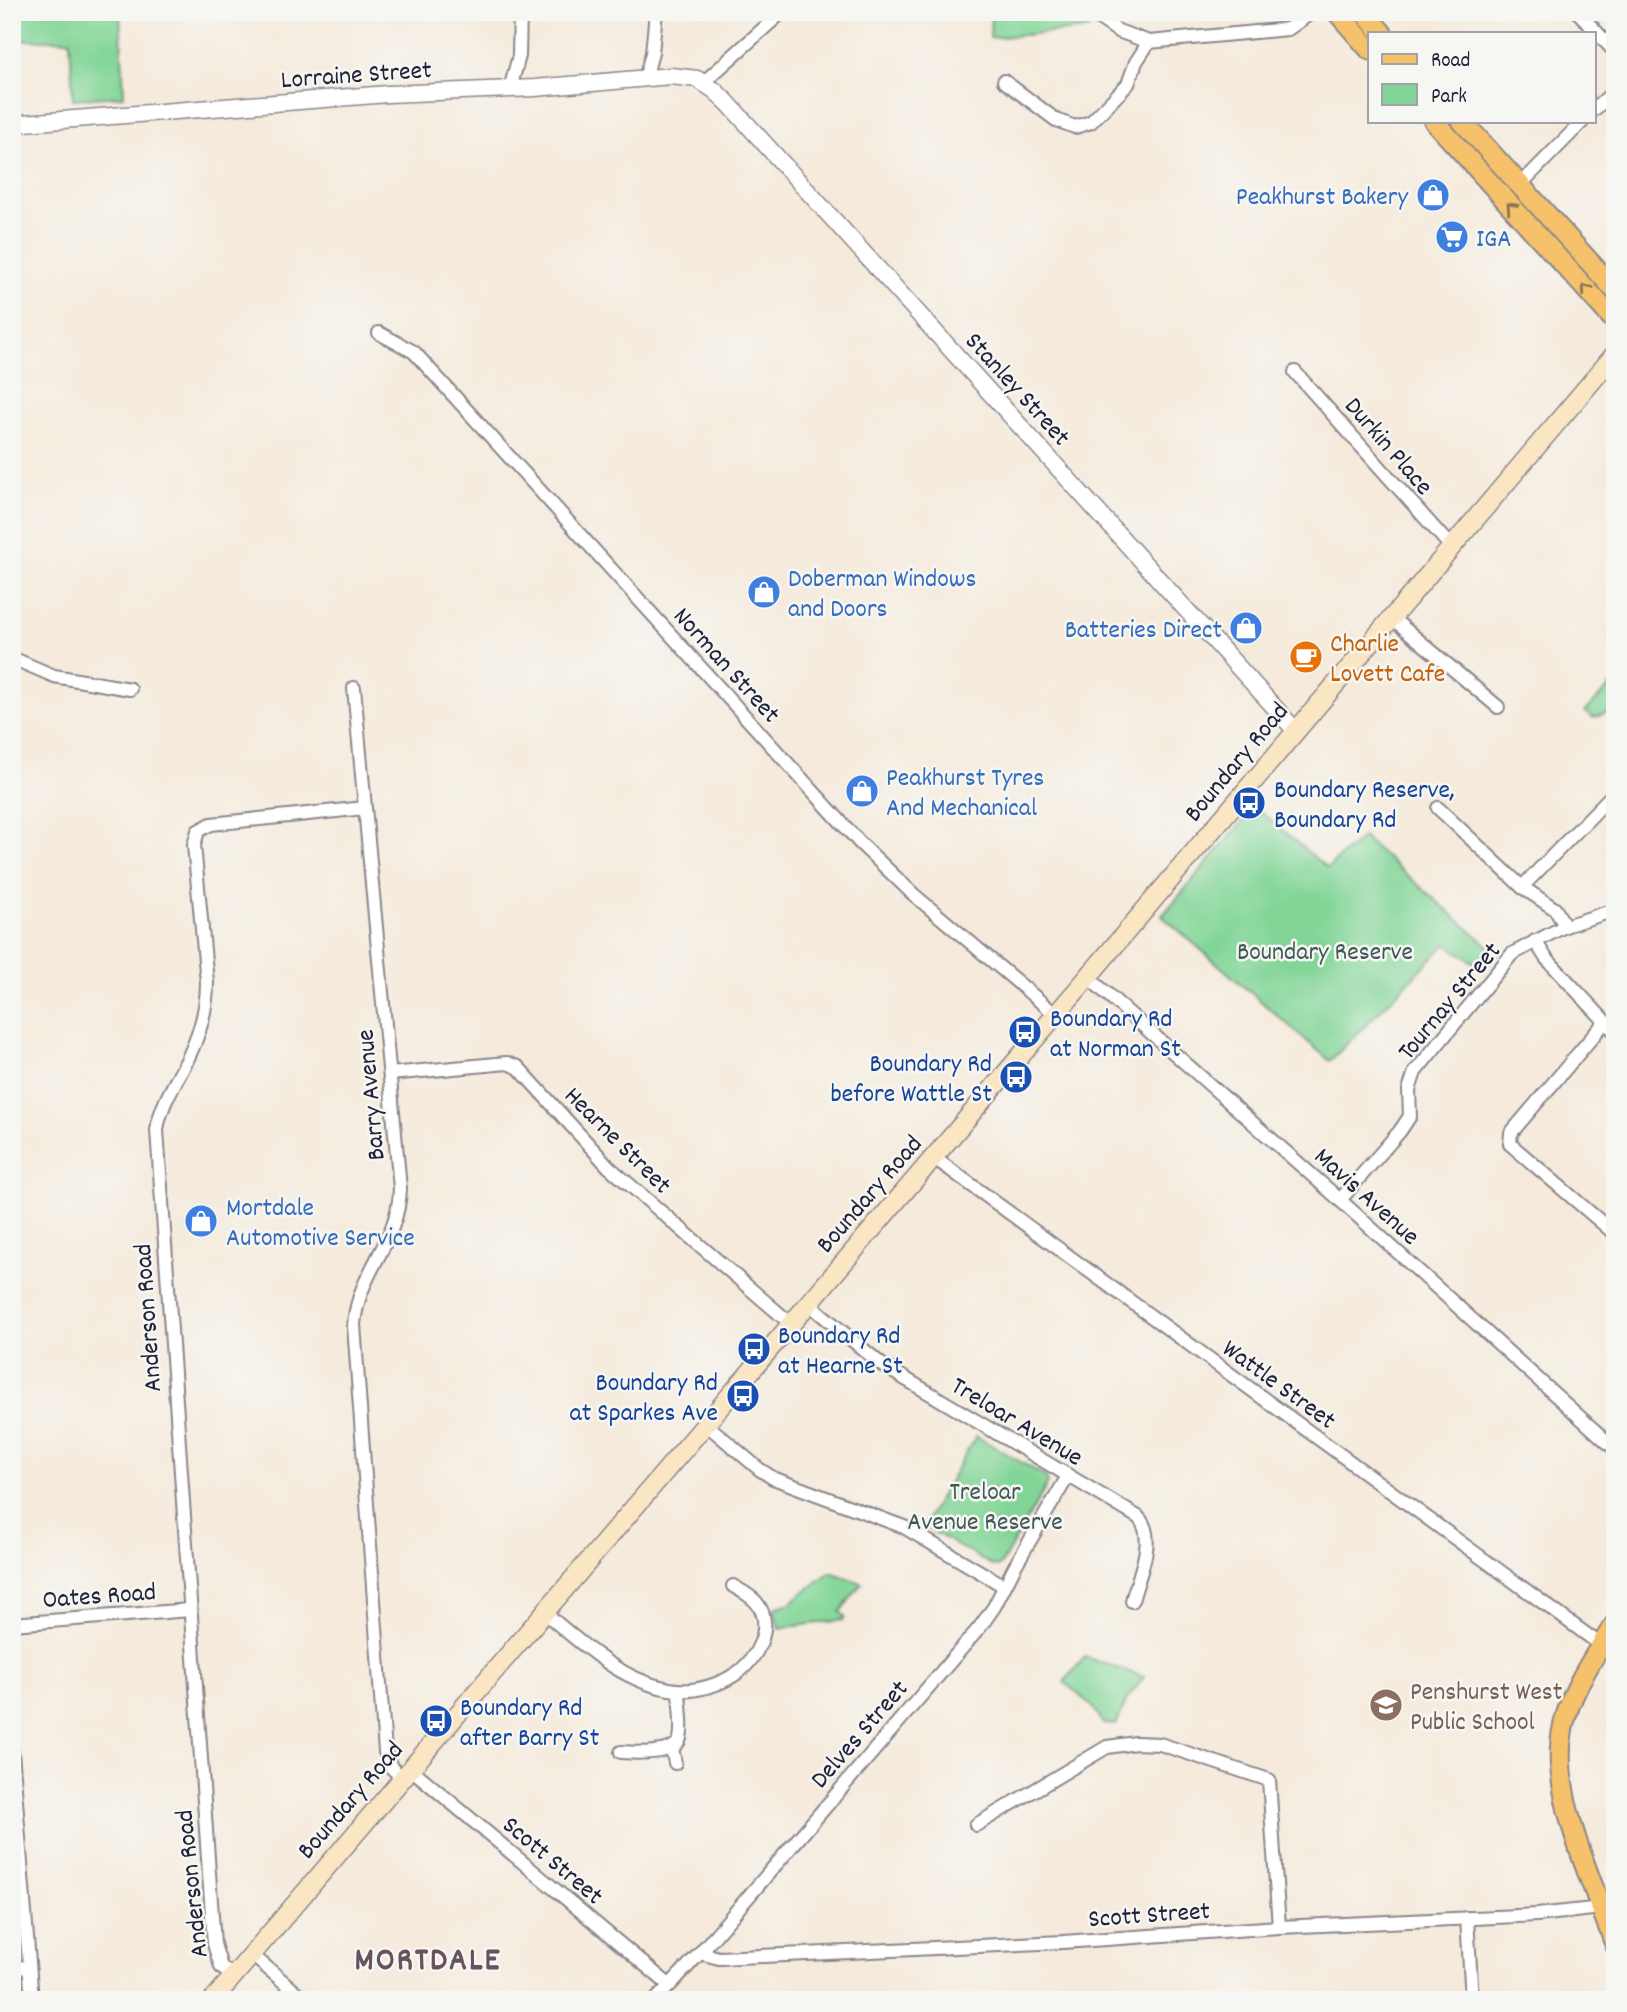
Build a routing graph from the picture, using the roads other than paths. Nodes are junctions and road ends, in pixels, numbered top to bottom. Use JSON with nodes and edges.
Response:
{"nodes":[{"id":1,"x":520,"y":12,"type":"edge"},
{"id":2,"x":656,"y":12,"type":"edge"},
{"id":3,"x":782,"y":12,"type":"edge"},
{"id":4,"x":1090,"y":12,"type":"edge"},
{"id":5,"x":1312,"y":12,"type":"edge"},
{"id":6,"x":1337,"y":12,"type":"edge"},
{"id":7,"x":1364,"y":12,"type":"edge"},
{"id":8,"x":1578,"y":12,"type":"edge"},
{"id":9,"x":1381,"y":32,"type":"edge"},
{"id":10,"x":1149,"y":41,"type":"junction"},
{"id":11,"x":1368,"y":48,"type":"edge"},
{"id":12,"x":1615,"y":52,"type":"edge"},
{"id":13,"x":645,"y":79,"type":"junction"},
{"id":14,"x":1004,"y":81,"type":"dead end"},
{"id":15,"x":703,"y":83,"type":"junction"},
{"id":16,"x":510,"y":89,"type":"junction"},
{"id":17,"x":1615,"y":90,"type":"edge"},
{"id":18,"x":1596,"y":108,"type":"edge"},
{"id":19,"x":1435,"y":122,"type":"edge"},
{"id":20,"x":1463,"y":122,"type":"edge"},
{"id":21,"x":1582,"y":122,"type":"edge"},
{"id":22,"x":12,"y":124,"type":"edge"},
{"id":23,"x":1520,"y":185,"type":"junction"},
{"id":24,"x":1607,"y":278,"type":"edge"},
{"id":25,"x":1615,"y":290,"type":"edge"},
{"id":26,"x":1615,"y":321,"type":"edge"},
{"id":27,"x":379,"y":333,"type":"dead end"},
{"id":28,"x":1615,"y":354,"type":"edge"},
{"id":29,"x":1295,"y":372,"type":"dead end"},
{"id":30,"x":1452,"y":548,"type":"junction"},
{"id":31,"x":1392,"y":618,"type":"junction"},
{"id":32,"x":12,"y":658,"type":"edge"},
{"id":33,"x":354,"y":688,"type":"dead end"},
{"id":34,"x":130,"y":689,"type":"dead end"},
{"id":35,"x":1498,"y":707,"type":"dead end"},
{"id":36,"x":1295,"y":730,"type":"junction"},
{"id":37,"x":1615,"y":792,"type":"edge"},
{"id":38,"x":365,"y":808,"type":"junction"},
{"id":39,"x":1438,"y":808,"type":"dead end"},
{"id":40,"x":1522,"y":887,"type":"junction"},
{"id":41,"x":1615,"y":910,"type":"edge"},
{"id":42,"x":1565,"y":926,"type":"junction"},
{"id":43,"x":1535,"y":941,"type":"junction"},
{"id":44,"x":1088,"y":977,"type":"junction"},
{"id":45,"x":1055,"y":1014,"type":"junction"},
{"id":46,"x":1605,"y":1022,"type":"junction"},
{"id":47,"x":1615,"y":1032,"type":"edge"},
{"id":48,"x":390,"y":1074,"type":"junction"},
{"id":49,"x":933,"y":1157,"type":"junction"},
{"id":50,"x":1340,"y":1200,"type":"junction"},
{"id":51,"x":1615,"y":1234,"type":"edge"},
{"id":52,"x":808,"y":1303,"type":"junction"},
{"id":53,"x":790,"y":1323,"type":"junction"},
{"id":54,"x":706,"y":1424,"type":"junction"},
{"id":55,"x":1615,"y":1449,"type":"edge"},
{"id":56,"x":1068,"y":1476,"type":"junction"},
{"id":57,"x":733,"y":1586,"type":"dead end"},
{"id":58,"x":1004,"y":1586,"type":"junction"},
{"id":59,"x":1132,"y":1601,"type":"dead end"},
{"id":60,"x":190,"y":1610,"type":"junction"},
{"id":61,"x":544,"y":1612,"type":"junction"},
{"id":62,"x":12,"y":1624,"type":"edge"},
{"id":63,"x":1615,"y":1624,"type":"edge"},
{"id":64,"x":1601,"y":1645,"type":"junction"},
{"id":65,"x":679,"y":1691,"type":"junction"},
{"id":66,"x":672,"y":1748,"type":"junction"},
{"id":67,"x":12,"y":1751,"type":"edge"},
{"id":68,"x":621,"y":1752,"type":"dead end"},
{"id":69,"x":675,"y":1763,"type":"dead end"},
{"id":70,"x":406,"y":1773,"type":"junction"},
{"id":71,"x":976,"y":1825,"type":"dead end"},
{"id":72,"x":1602,"y":1908,"type":"junction"},
{"id":73,"x":1467,"y":1918,"type":"junction"},
{"id":74,"x":1279,"y":1927,"type":"junction"},
{"id":75,"x":1615,"y":1944,"type":"edge"},
{"id":76,"x":700,"y":1953,"type":"junction"},
{"id":77,"x":251,"y":1954,"type":"junction"},
{"id":78,"x":29,"y":1967,"type":"junction"},
{"id":79,"x":12,"y":1968,"type":"edge"},
{"id":80,"x":232,"y":1976,"type":"junction"},
{"id":81,"x":669,"y":1985,"type":"junction"},
{"id":82,"x":32,"y":2000,"type":"edge"},
{"id":83,"x":213,"y":2000,"type":"edge"},
{"id":84,"x":305,"y":2000,"type":"edge"},
{"id":85,"x":656,"y":2000,"type":"edge"},
{"id":86,"x":1472,"y":2000,"type":"edge"}],
"edges":[{"from":1,"to":16,"type":"street"},
{"from":2,"to":13,"type":"street"},
{"from":3,"to":15,"type":"street"},
{"from":4,"to":10,"type":"street"},
{"from":5,"to":10,"type":"street"},
{"from":6,"to":11,"type":"main road"},
{"from":7,"to":9,"type":"main road"},
{"from":8,"to":12,"type":"street"},
{"from":10,"to":14,"type":"street"},
{"from":13,"to":15,"type":"street","name":"Lorraine Street"},
{"from":13,"to":16,"type":"street","name":"Lorraine Street"},
{"from":15,"to":36,"type":"street","name":"Stanley Street"},
{"from":16,"to":22,"type":"street","name":"Lorraine Street"},
{"from":17,"to":18,"type":"street"},
{"from":26,"to":19,"type":"main road","one_way":true},
{"from":20,"to":23,"type":"main road"},
{"from":21,"to":23,"type":"street"},
{"from":23,"to":24,"type":"main road"},
{"from":24,"to":25,"type":"main road"},
{"from":27,"to":45,"type":"street","name":"Norman Street"},
{"from":28,"to":30,"type":"main road","name":"Boundary Road"},
{"from":29,"to":30,"type":"street","name":"Durkin Place"},
{"from":30,"to":31,"type":"main road","name":"Boundary Road"},
{"from":31,"to":35,"type":"street"},
{"from":31,"to":36,"type":"main road","name":"Boundary Road"},
{"from":32,"to":34,"type":"street"},
{"from":33,"to":38,"type":"street","name":"Barry Avenue"},
{"from":36,"to":44,"type":"main road","name":"Boundary Road"},
{"from":37,"to":40,"type":"street"},
{"from":38,"to":48,"type":"street","name":"Barry Avenue"},
{"from":38,"to":60,"type":"street","name":"Anderson Road"},
{"from":39,"to":40,"type":"street"},
{"from":40,"to":42,"type":"street"},
{"from":41,"to":42,"type":"street","name":"Tournay Street"},
{"from":42,"to":43,"type":"street","name":"Tournay Street"},
{"from":43,"to":46,"type":"street"},
{"from":43,"to":50,"type":"street","name":"Tournay Street"},
{"from":44,"to":45,"type":"main road","name":"Boundary Road"},
{"from":44,"to":50,"type":"street","name":"Mavis Avenue"},
{"from":45,"to":49,"type":"main road","name":"Boundary Road"},
{"from":46,"to":47,"type":"street"},
{"from":46,"to":51,"type":"street"},
{"from":48,"to":53,"type":"street","name":"Hearne Street"},
{"from":48,"to":70,"type":"street","name":"Barry Avenue"},
{"from":49,"to":52,"type":"main road","name":"Boundary Road"},
{"from":49,"to":64,"type":"street","name":"Wattle Street"},
{"from":50,"to":55,"type":"street","name":"Mavis Avenue"},
{"from":52,"to":53,"type":"main road","name":"Boundary Road"},
{"from":52,"to":56,"type":"street","name":"Treloar Avenue"},
{"from":53,"to":54,"type":"main road","name":"Boundary Road"},
{"from":54,"to":58,"type":"street"},
{"from":54,"to":61,"type":"main road","name":"Boundary Road"},
{"from":56,"to":58,"type":"street","name":"Delves Street"},
{"from":56,"to":59,"type":"street","name":"Treloar Avenue"},
{"from":57,"to":65,"type":"street"},
{"from":58,"to":76,"type":"street","name":"Delves Street"},
{"from":60,"to":62,"type":"street","name":"Oates Road"},
{"from":60,"to":80,"type":"street","name":"Anderson Road"},
{"from":61,"to":65,"type":"street"},
{"from":61,"to":70,"type":"main road","name":"Boundary Road"},
{"from":63,"to":64,"type":"main road"},
{"from":64,"to":72,"type":"main road"},
{"from":65,"to":66,"type":"street"},
{"from":66,"to":68,"type":"street"},
{"from":66,"to":69,"type":"street"},
{"from":67,"to":78,"type":"street"},
{"from":70,"to":77,"type":"main road","name":"Boundary Road"},
{"from":70,"to":81,"type":"street","name":"Scott Street"},
{"from":71,"to":74,"type":"street"},
{"from":72,"to":73,"type":"street","name":"Scott Street"},
{"from":72,"to":75,"type":"main road"},
{"from":73,"to":74,"type":"street","name":"Scott Street"},
{"from":73,"to":86,"type":"street"},
{"from":74,"to":76,"type":"street","name":"Scott Street"},
{"from":76,"to":81,"type":"street","name":"Delves Street"},
{"from":77,"to":80,"type":"main road","name":"Boundary Road"},
{"from":77,"to":84,"type":"street"},
{"from":78,"to":79,"type":"street"},
{"from":78,"to":82,"type":"street"},
{"from":80,"to":83,"type":"main road","name":"Boundary Road"},
{"from":81,"to":85,"type":"street","name":"Delves Street"}]}
